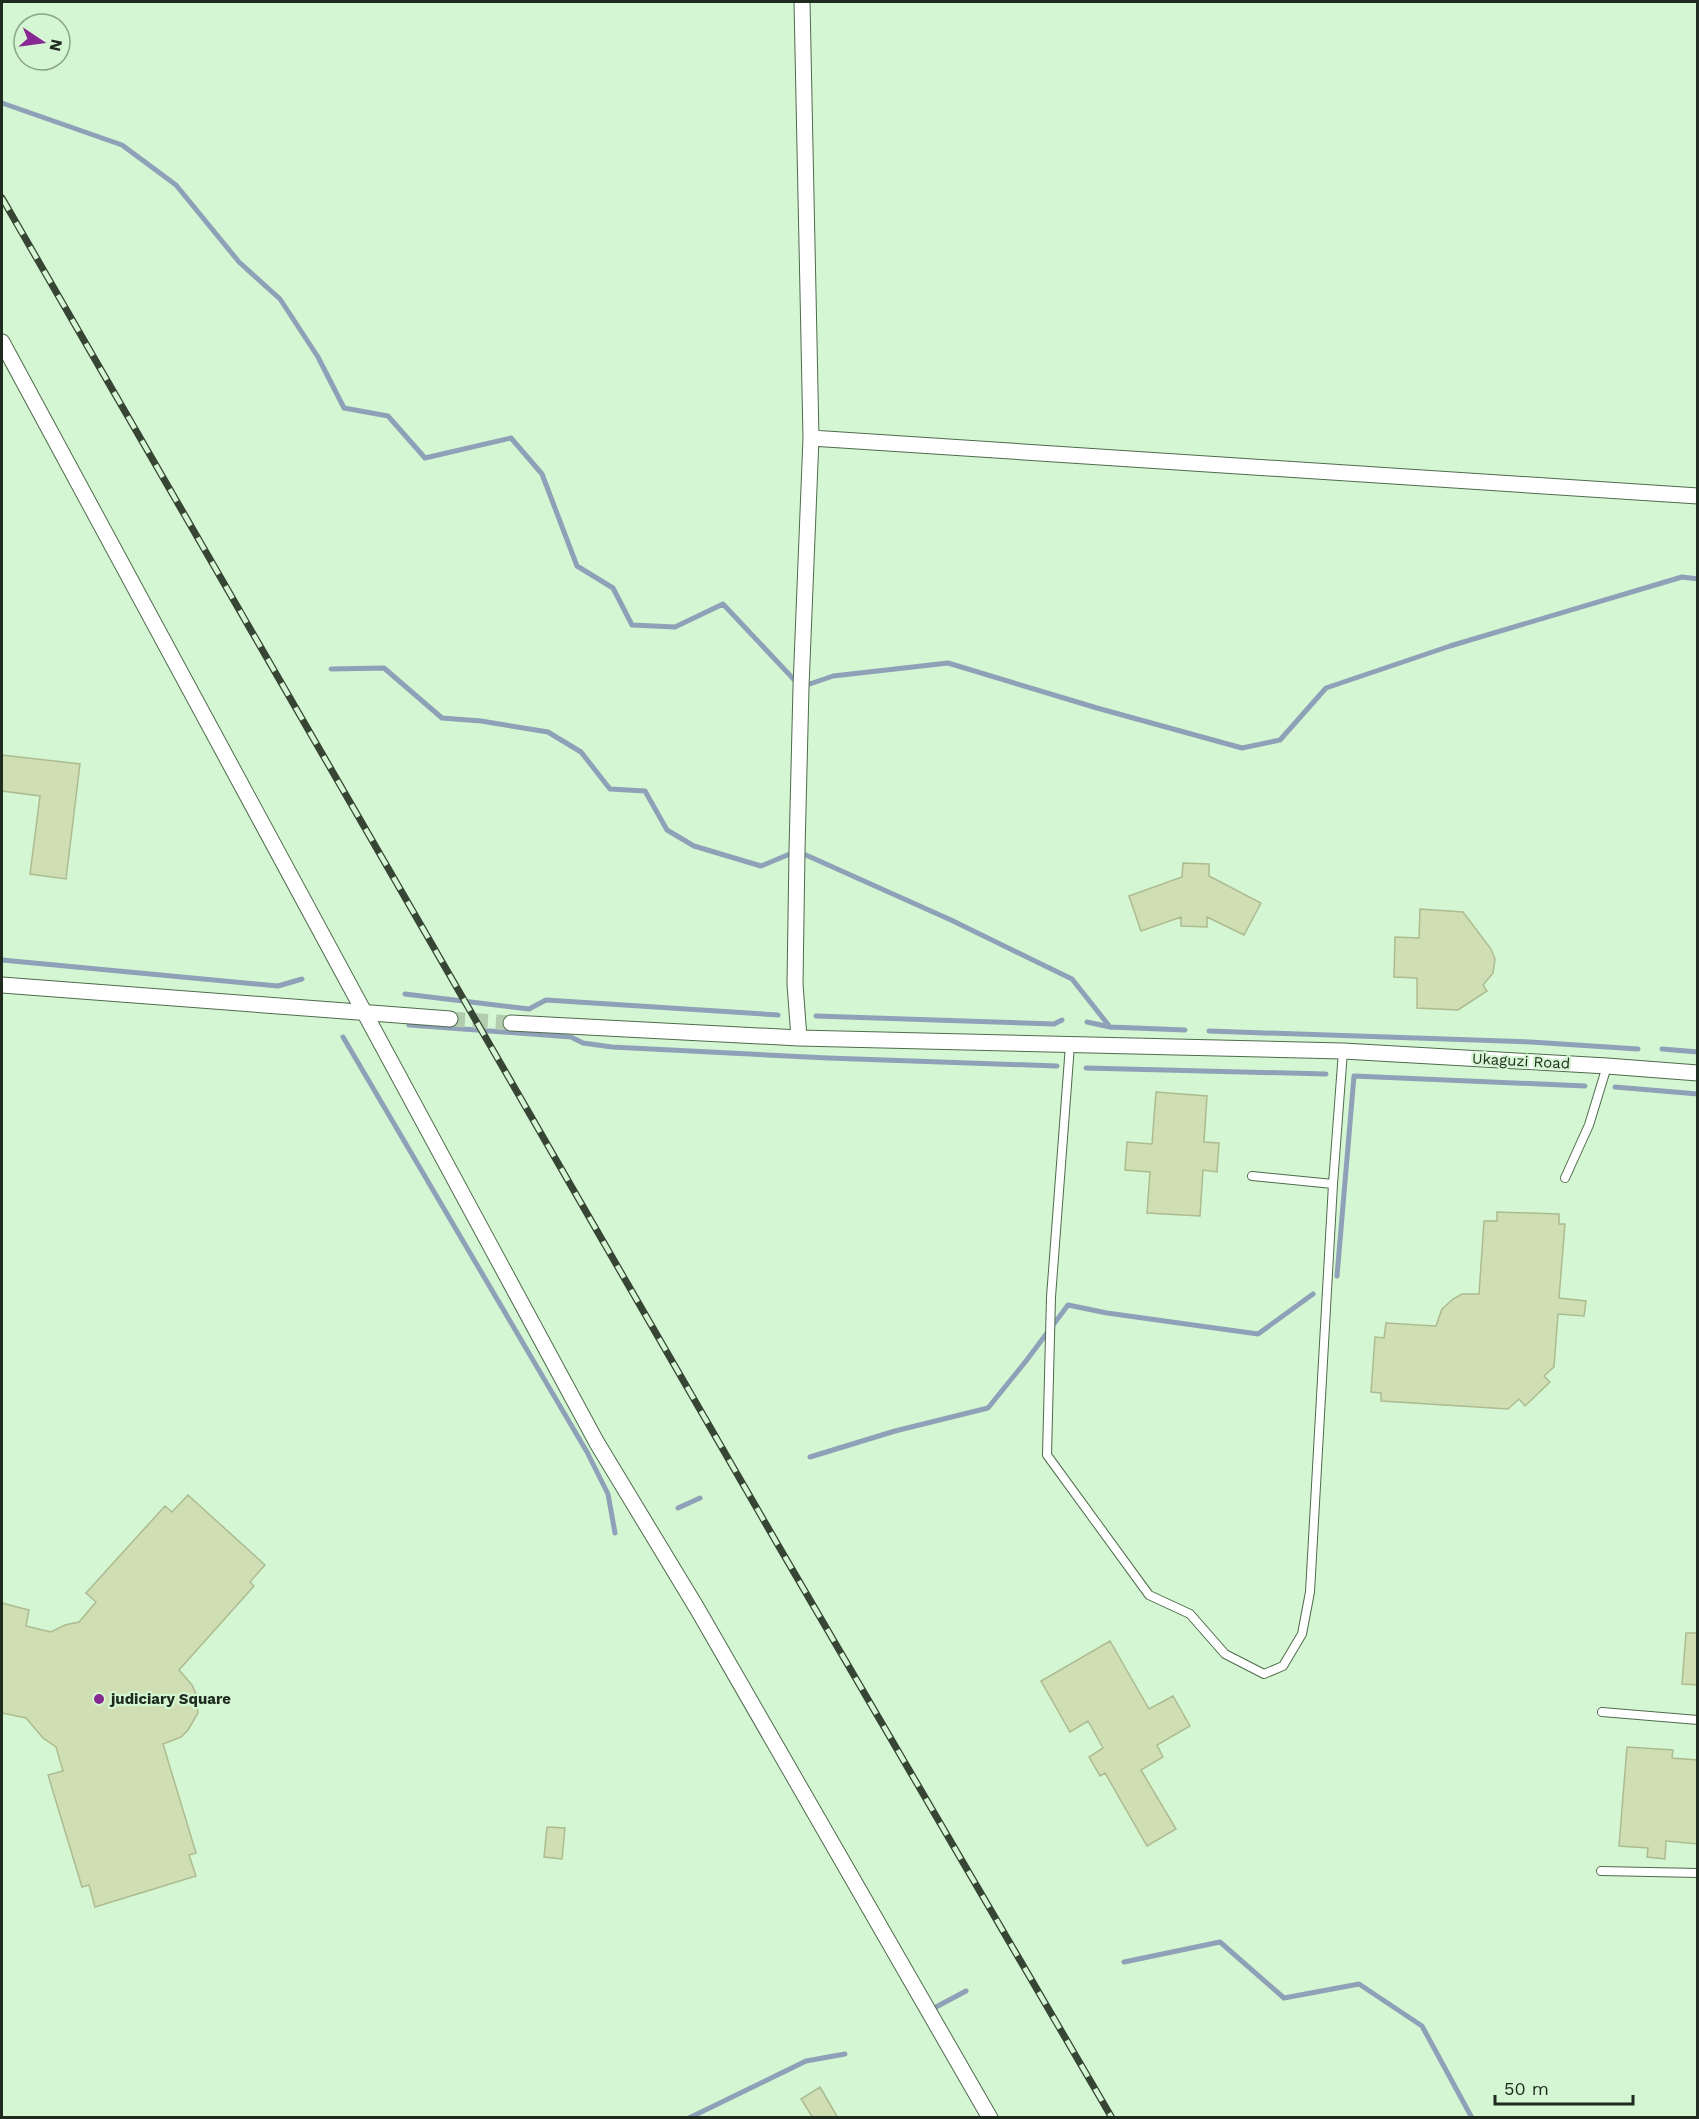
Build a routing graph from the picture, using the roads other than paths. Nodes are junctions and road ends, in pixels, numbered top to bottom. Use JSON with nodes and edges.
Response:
{"nodes":[{"id":1,"x":802,"y":2,"type":"edge"},
{"id":2,"x":2,"y":342,"type":"edge"},
{"id":3,"x":811,"y":438,"type":"junction"},
{"id":4,"x":1698,"y":496,"type":"edge"},
{"id":5,"x":2,"y":985,"type":"edge"},
{"id":6,"x":363,"y":1012,"type":"junction"},
{"id":7,"x":450,"y":1019,"type":"tunnel mouth"},
{"id":8,"x":511,"y":1023,"type":"tunnel mouth"},
{"id":9,"x":799,"y":1038,"type":"junction"},
{"id":10,"x":1070,"y":1045,"type":"junction"},
{"id":11,"x":1344,"y":1052,"type":"junction"},
{"id":12,"x":1607,"y":1066,"type":"junction"},
{"id":13,"x":1698,"y":1073,"type":"edge"},
{"id":14,"x":1252,"y":1176,"type":"dead end"},
{"id":15,"x":1565,"y":1178,"type":"dead end"},
{"id":16,"x":1334,"y":1184,"type":"junction"},
{"id":17,"x":1602,"y":1712,"type":"dead end"},
{"id":18,"x":1698,"y":1720,"type":"edge"},
{"id":19,"x":1601,"y":1871,"type":"dead end"},
{"id":20,"x":1698,"y":1873,"type":"edge"},
{"id":21,"x":990,"y":2118,"type":"edge"}],
"edges":[{"from":1,"to":3,"type":"street"},
{"from":2,"to":6,"type":"street"},
{"from":3,"to":4,"type":"street"},
{"from":3,"to":9,"type":"street"},
{"from":5,"to":6,"type":"street"},
{"from":6,"to":7,"type":"street"},
{"from":6,"to":21,"type":"street"},
{"from":8,"to":9,"type":"street","name":"Ukaguzi Road"},
{"from":9,"to":10,"type":"street","name":"Ukaguzi Road"},
{"from":10,"to":11,"type":"street","name":"Ukaguzi Road"},
{"from":10,"to":16,"type":"lane"},
{"from":11,"to":12,"type":"street","name":"Ukaguzi Road"},
{"from":11,"to":16,"type":"lane"},
{"from":12,"to":13,"type":"street","name":"Ukaguzi Road"},
{"from":12,"to":15,"type":"lane"},
{"from":14,"to":16,"type":"lane"},
{"from":17,"to":18,"type":"lane"},
{"from":19,"to":20,"type":"lane"}]}
